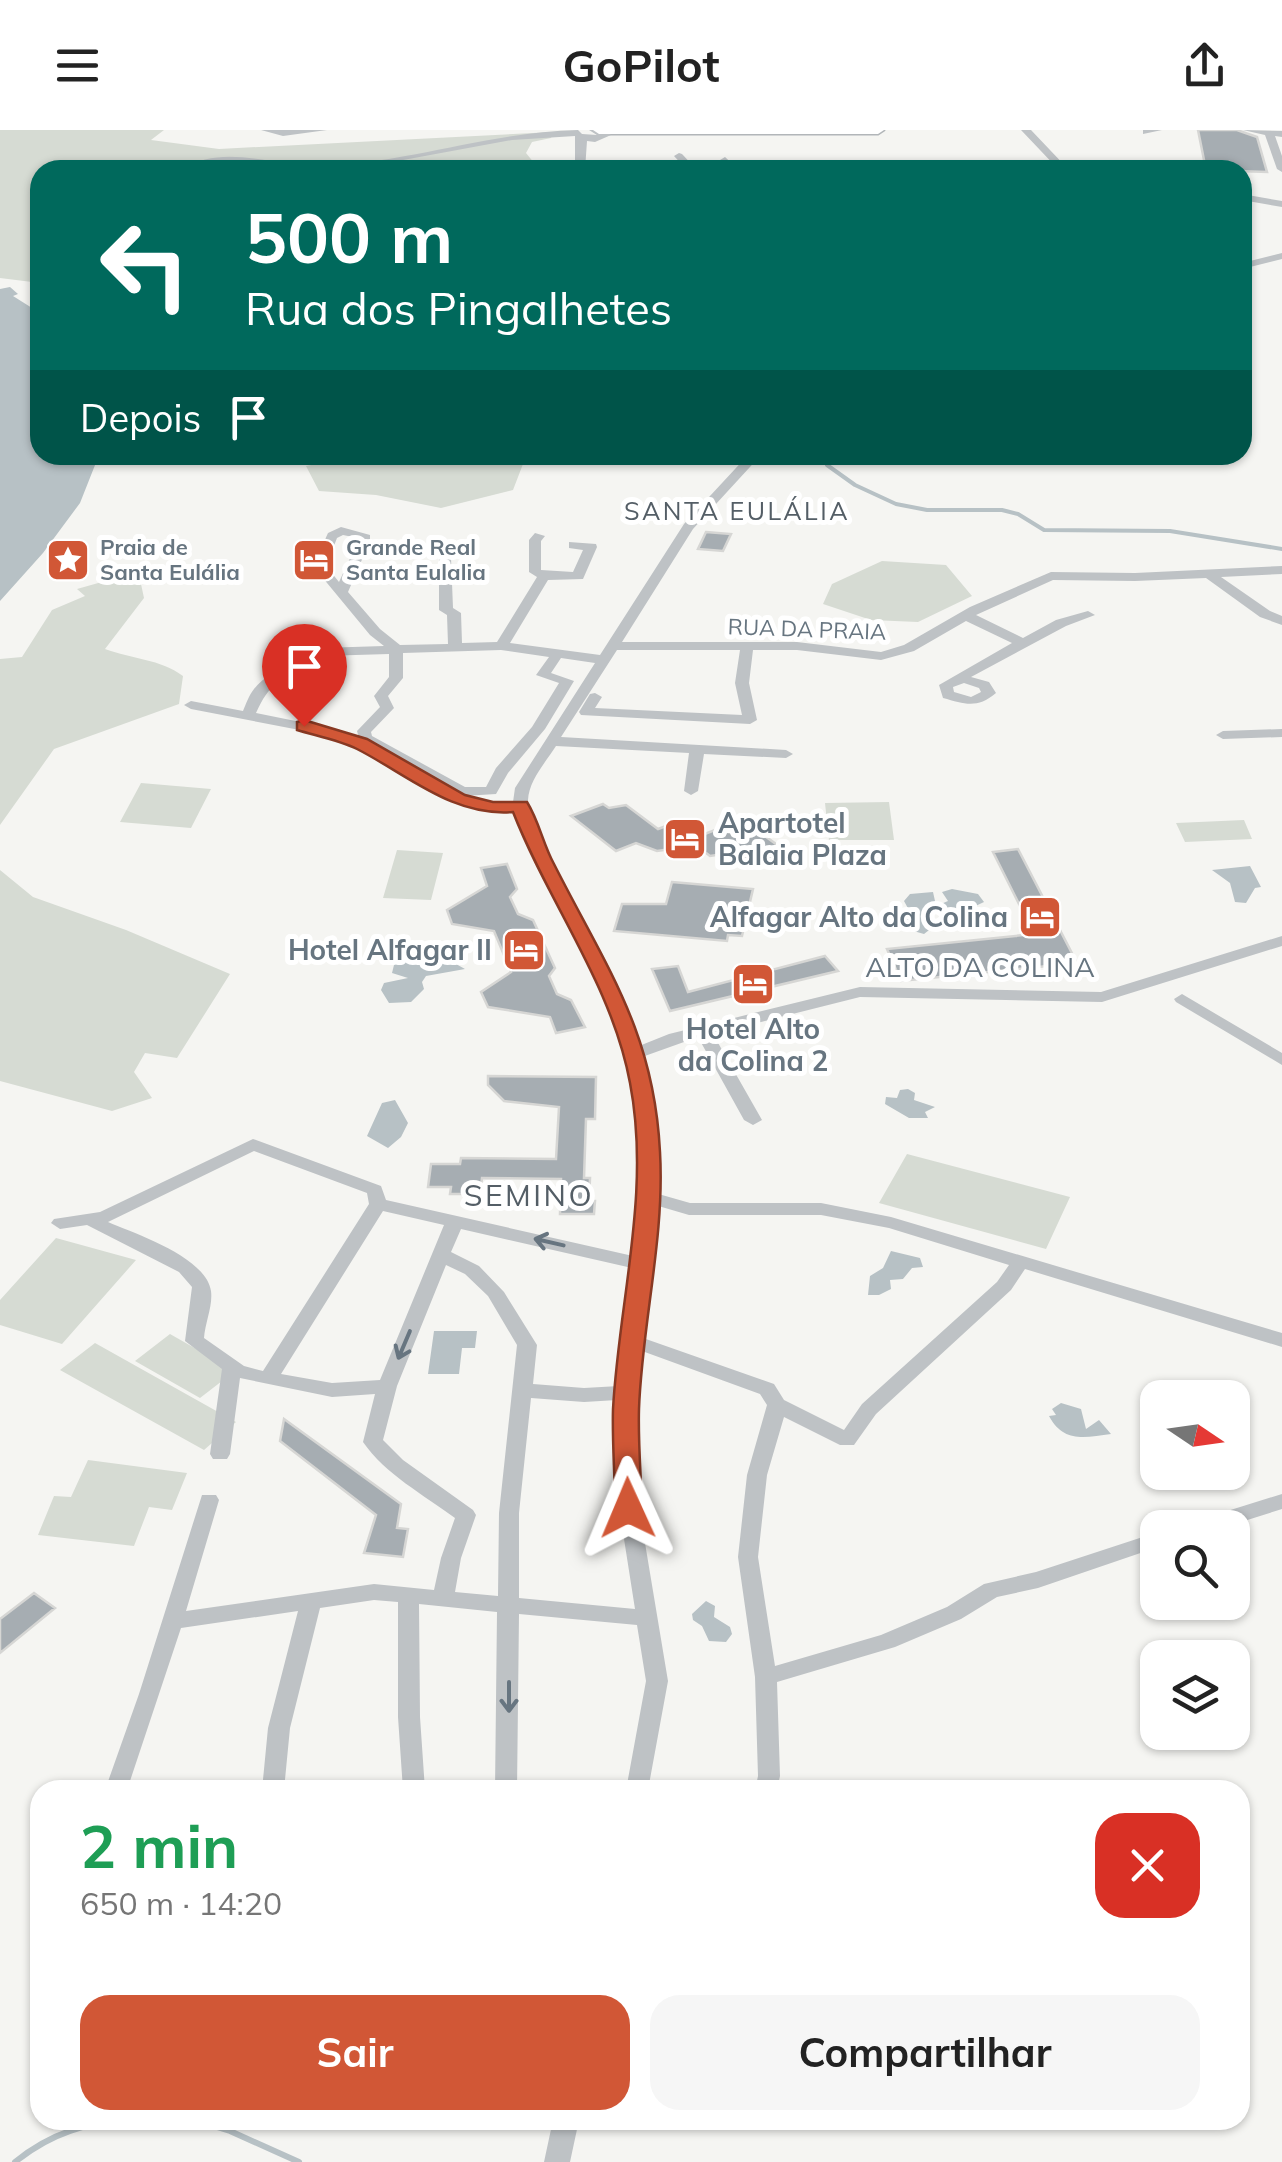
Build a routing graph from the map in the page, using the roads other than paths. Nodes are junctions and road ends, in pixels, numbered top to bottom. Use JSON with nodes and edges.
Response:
{"nodes":[{"id":1,"x":266,"y":130,"type":"edge"},
{"id":2,"x":322,"y":130,"type":"edge"},
{"id":3,"x":878,"y":130,"type":"edge"},
{"id":4,"x":1026,"y":130,"type":"edge"},
{"id":5,"x":1248,"y":130,"type":"edge"},
{"id":6,"x":1268,"y":132,"type":"edge"},
{"id":7,"x":590,"y":134,"type":"edge"},
{"id":8,"x":1282,"y":134,"type":"edge"},
{"id":9,"x":1058,"y":148,"type":"dead end"},
{"id":10,"x":679,"y":156,"type":"dead end"},
{"id":11,"x":375,"y":160,"type":"edge"},
{"id":12,"x":583,"y":160,"type":"edge"},
{"id":13,"x":683,"y":160,"type":"edge"},
{"id":14,"x":1054,"y":160,"type":"edge"},
{"id":15,"x":1069,"y":160,"type":"edge"},
{"id":16,"x":1282,"y":168,"type":"edge"},
{"id":17,"x":1252,"y":198,"type":"edge"},
{"id":18,"x":1282,"y":204,"type":"edge"},
{"id":19,"x":1282,"y":256,"type":"edge"},
{"id":20,"x":1252,"y":264,"type":"edge"},
{"id":21,"x":746,"y":465,"type":"edge"},
{"id":22,"x":538,"y":536,"type":"dead end"},
{"id":23,"x":574,"y":546,"type":"dead end"},
{"id":24,"x":440,"y":553,"type":"dead end"},
{"id":25,"x":1282,"y":570,"type":"edge"},
{"id":26,"x":1210,"y":574,"type":"junction"},
{"id":27,"x":544,"y":576,"type":"junction"},
{"id":28,"x":342,"y":591,"type":"junction"},
{"id":29,"x":965,"y":615,"type":"junction"},
{"id":30,"x":1088,"y":616,"type":"dead end"},
{"id":31,"x":1282,"y":620,"type":"edge"},
{"id":32,"x":1024,"y":644,"type":"junction"},
{"id":33,"x":747,"y":645,"type":"junction"},
{"id":34,"x":447,"y":646,"type":"junction"},
{"id":35,"x":501,"y":646,"type":"junction"},
{"id":36,"x":612,"y":646,"type":"junction"},
{"id":37,"x":387,"y":647,"type":"junction"},
{"id":38,"x":289,"y":654,"type":"dead end"},
{"id":39,"x":556,"y":656,"type":"junction"},
{"id":40,"x":600,"y":666,"type":"junction"},
{"id":41,"x":304,"y":673,"type":"dead end"},
{"id":42,"x":978,"y":676,"type":"junction"},
{"id":43,"x":595,"y":697,"type":"dead end"},
{"id":44,"x":191,"y":705,"type":"dead end"},
{"id":45,"x":248,"y":716,"type":"junction"},
{"id":46,"x":1282,"y":734,"type":"edge"},
{"id":47,"x":1223,"y":735,"type":"dead end"},
{"id":48,"x":551,"y":741,"type":"junction"},
{"id":49,"x":697,"y":750,"type":"junction"},
{"id":50,"x":786,"y":754,"type":"dead end"},
{"id":51,"x":691,"y":792,"type":"dead end"},
{"id":52,"x":520,"y":806,"type":"junction"},
{"id":53,"x":1282,"y":941,"type":"edge"},
{"id":54,"x":1182,"y":999,"type":"dead end"},
{"id":55,"x":626,"y":1025,"type":"junction"},
{"id":56,"x":703,"y":1031,"type":"junction"},
{"id":57,"x":675,"y":1038,"type":"junction"},
{"id":58,"x":635,"y":1054,"type":"junction"},
{"id":59,"x":1282,"y":1060,"type":"edge"},
{"id":60,"x":754,"y":1120,"type":"dead end"},
{"id":61,"x":647,"y":1196,"type":"junction"},
{"id":62,"x":378,"y":1204,"type":"junction"},
{"id":63,"x":689,"y":1208,"type":"junction"},
{"id":64,"x":89,"y":1219,"type":"junction"},
{"id":65,"x":455,"y":1220,"type":"junction"},
{"id":66,"x":646,"y":1222,"type":"junction"},
{"id":67,"x":60,"y":1223,"type":"dead end"},
{"id":68,"x":442,"y":1255,"type":"junction"},
{"id":69,"x":1021,"y":1262,"type":"junction"},
{"id":70,"x":642,"y":1264,"type":"junction"},
{"id":71,"x":1282,"y":1340,"type":"edge"},
{"id":72,"x":633,"y":1341,"type":"junction"},
{"id":73,"x":232,"y":1366,"type":"junction"},
{"id":74,"x":268,"y":1380,"type":"junction"},
{"id":75,"x":387,"y":1386,"type":"junction"},
{"id":76,"x":522,"y":1390,"type":"junction"},
{"id":77,"x":628,"y":1392,"type":"junction"},
{"id":78,"x":776,"y":1405,"type":"junction"},
{"id":79,"x":220,"y":1454,"type":"dead end"},
{"id":80,"x":208,"y":1500,"type":"dead end"},
{"id":81,"x":1282,"y":1502,"type":"edge"},
{"id":82,"x":1250,"y":1512,"type":"edge"},
{"id":83,"x":1140,"y":1546,"type":"edge"},
{"id":84,"x":408,"y":1594,"type":"junction"},
{"id":85,"x":443,"y":1598,"type":"junction"},
{"id":86,"x":311,"y":1602,"type":"junction"},
{"id":87,"x":510,"y":1604,"type":"junction"},
{"id":88,"x":649,"y":1618,"type":"junction"},
{"id":89,"x":173,"y":1621,"type":"junction"},
{"id":90,"x":766,"y":1677,"type":"junction"},
{"id":91,"x":119,"y":1780,"type":"edge"},
{"id":92,"x":273,"y":1780,"type":"edge"},
{"id":93,"x":412,"y":1780,"type":"edge"},
{"id":94,"x":506,"y":1780,"type":"edge"},
{"id":95,"x":639,"y":1780,"type":"edge"},
{"id":96,"x":769,"y":1780,"type":"edge"},
{"id":97,"x":564,"y":2130,"type":"edge"},
{"id":98,"x":557,"y":2162,"type":"edge"}],
"edges":[{"from":1,"to":2,"type":"street"},
{"from":3,"to":7,"type":"main road"},
{"from":4,"to":14,"type":"street"},
{"from":5,"to":6,"type":"street"},
{"from":6,"to":8,"type":"street"},
{"from":6,"to":16,"type":"street"},
{"from":7,"to":11,"type":"street"},
{"from":7,"to":12,"type":"street"},
{"from":9,"to":15,"type":"street"},
{"from":10,"to":13,"type":"street"},
{"from":17,"to":18,"type":"street"},
{"from":19,"to":20,"type":"street"},
{"from":21,"to":36,"type":"street"},
{"from":22,"to":27,"type":"street"},
{"from":23,"to":27,"type":"street"},
{"from":24,"to":34,"type":"street"},
{"from":25,"to":26,"type":"street","name":"RUA DA PRAIA"},
{"from":26,"to":29,"type":"street","name":"RUA DA PRAIA"},
{"from":26,"to":31,"type":"street"},
{"from":27,"to":35,"type":"street"},
{"from":28,"to":28,"type":"street"},
{"from":28,"to":37,"type":"street"},
{"from":29,"to":32,"type":"street"},
{"from":29,"to":33,"type":"street","name":"RUA DA PRAIA"},
{"from":30,"to":32,"type":"street"},
{"from":32,"to":42,"type":"street"},
{"from":33,"to":36,"type":"street","name":"RUA DA PRAIA"},
{"from":33,"to":43,"type":"street"},
{"from":34,"to":35,"type":"street"},
{"from":34,"to":37,"type":"street"},
{"from":35,"to":39,"type":"street"},
{"from":36,"to":40,"type":"street"},
{"from":37,"to":38,"type":"street"},
{"from":37,"to":39,"type":"street"},
{"from":39,"to":40,"type":"street"},
{"from":40,"to":48,"type":"street"},
{"from":41,"to":45,"type":"street"},
{"from":42,"to":42,"type":"street"},
{"from":44,"to":45,"type":"street"},
{"from":45,"to":52,"type":"street"},
{"from":46,"to":47,"type":"street"},
{"from":48,"to":49,"type":"street"},
{"from":48,"to":52,"type":"street"},
{"from":49,"to":50,"type":"street"},
{"from":49,"to":51,"type":"street"},
{"from":52,"to":55,"type":"street"},
{"from":53,"to":56,"type":"street","name":"ALTO DA COLINA"},
{"from":54,"to":59,"type":"street"},
{"from":55,"to":57,"type":"street"},
{"from":55,"to":58,"type":"street"},
{"from":56,"to":57,"type":"street","name":"ALTO DA COLINA"},
{"from":56,"to":60,"type":"street"},
{"from":57,"to":58,"type":"street","name":"ALTO DA COLINA"},
{"from":58,"to":61,"type":"street"},
{"from":61,"to":63,"type":"street"},
{"from":61,"to":66,"type":"street"},
{"from":62,"to":64,"type":"street"},
{"from":62,"to":65,"type":"street"},
{"from":62,"to":74,"type":"street"},
{"from":63,"to":66,"type":"street"},
{"from":63,"to":69,"type":"street"},
{"from":64,"to":67,"type":"street"},
{"from":64,"to":73,"type":"street"},
{"from":65,"to":68,"type":"street"},
{"from":70,"to":65,"type":"street","one_way":true},
{"from":66,"to":70,"type":"street"},
{"from":68,"to":75,"type":"street","one_way":true},
{"from":68,"to":76,"type":"street"},
{"from":69,"to":71,"type":"street"},
{"from":69,"to":78,"type":"street"},
{"from":70,"to":72,"type":"street"},
{"from":72,"to":77,"type":"street"},
{"from":72,"to":78,"type":"street"},
{"from":73,"to":74,"type":"street"},
{"from":73,"to":79,"type":"street"},
{"from":74,"to":75,"type":"street"},
{"from":75,"to":85,"type":"street"},
{"from":76,"to":77,"type":"street"},
{"from":76,"to":87,"type":"street"},
{"from":77,"to":88,"type":"street"},
{"from":78,"to":90,"type":"street"},
{"from":80,"to":89,"type":"street"},
{"from":81,"to":82,"type":"street"},
{"from":83,"to":90,"type":"street"},
{"from":84,"to":85,"type":"street"},
{"from":84,"to":86,"type":"street"},
{"from":84,"to":93,"type":"street"},
{"from":85,"to":87,"type":"street"},
{"from":86,"to":89,"type":"street"},
{"from":86,"to":92,"type":"street"},
{"from":87,"to":88,"type":"street"},
{"from":87,"to":94,"type":"street","one_way":true},
{"from":88,"to":95,"type":"street"},
{"from":89,"to":91,"type":"street"},
{"from":90,"to":96,"type":"street"},
{"from":97,"to":98,"type":"street"}]}
